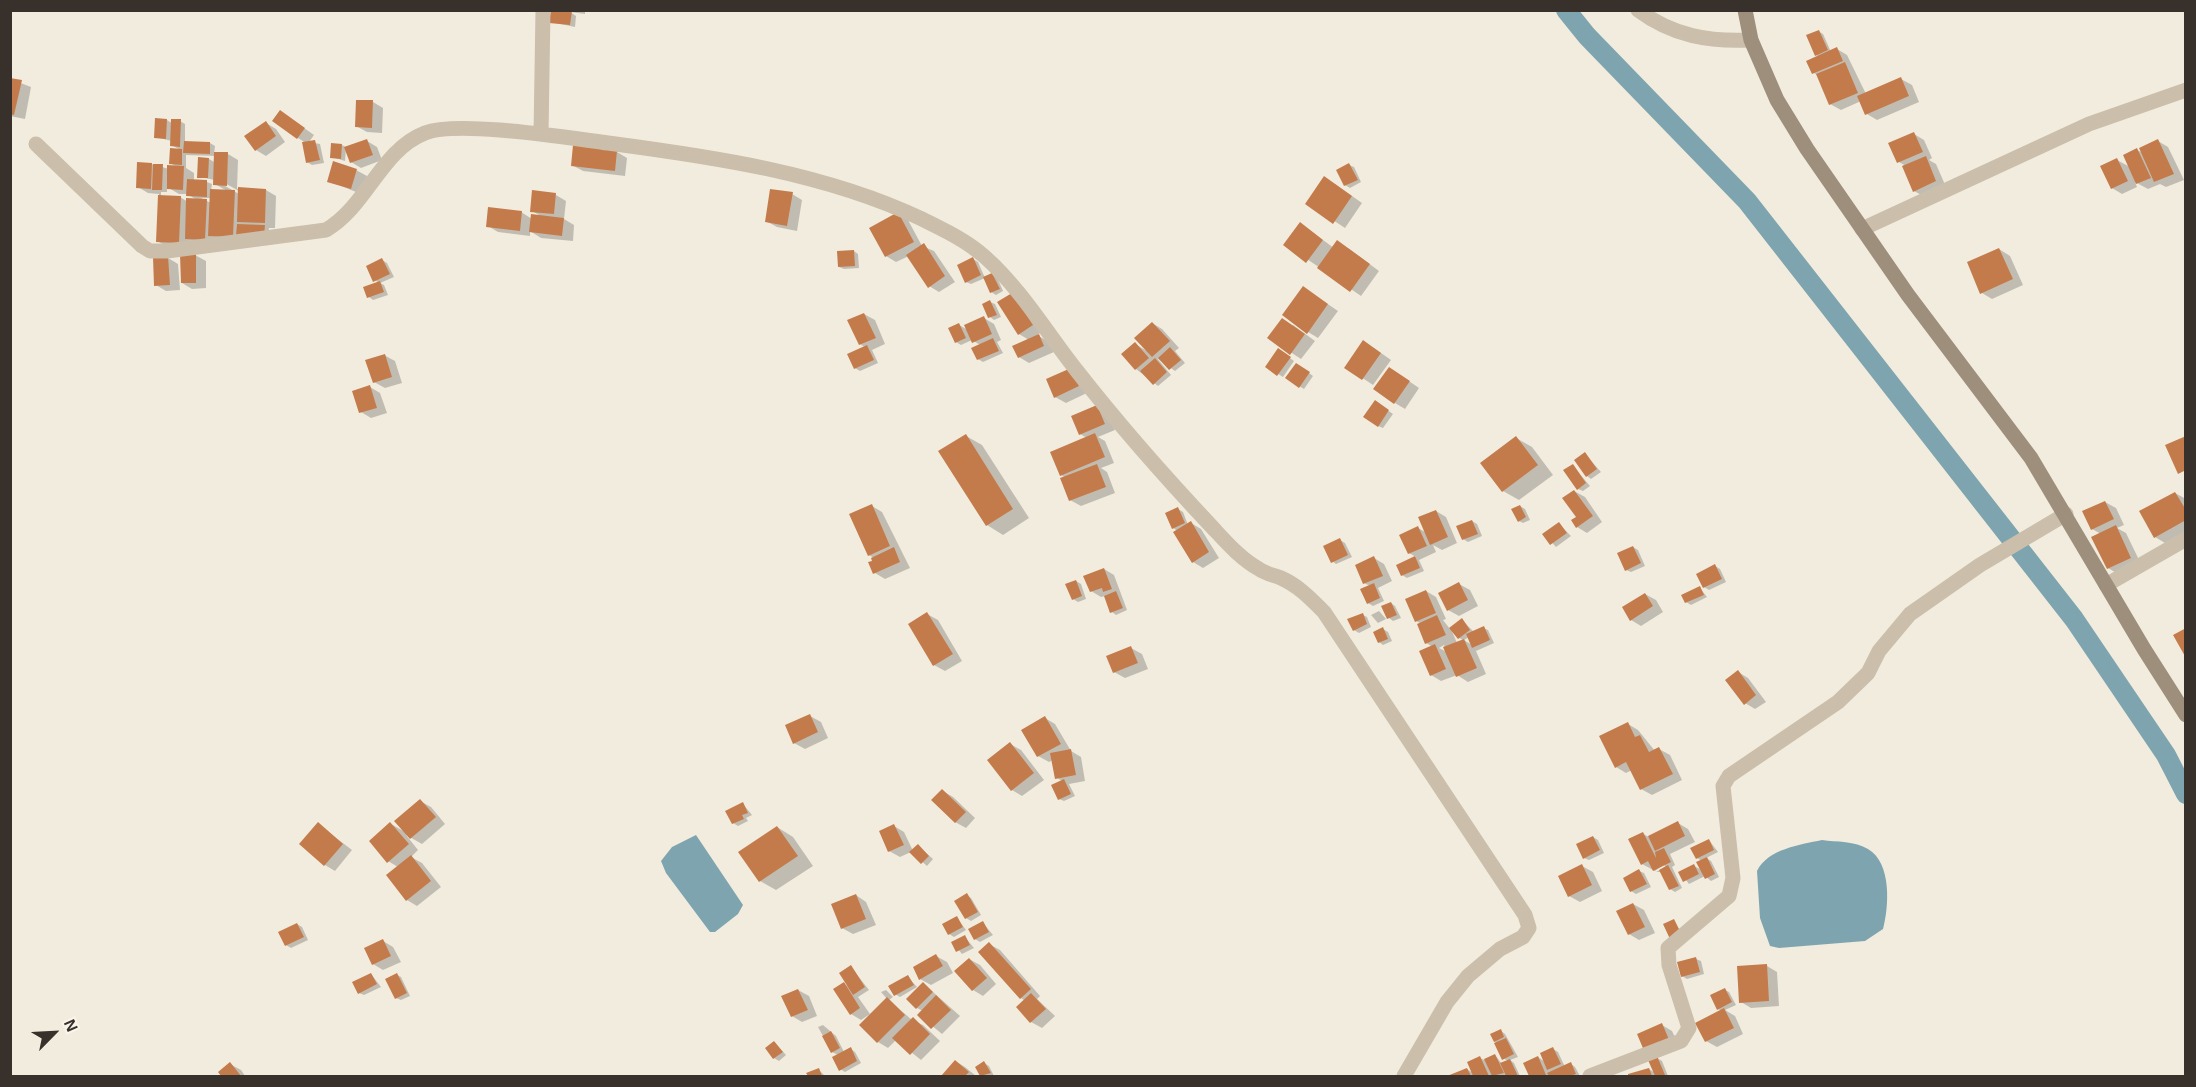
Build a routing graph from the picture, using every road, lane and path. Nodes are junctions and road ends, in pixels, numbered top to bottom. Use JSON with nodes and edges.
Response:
{"nodes":[{"id":1,"x":543,"y":10,"type":"edge"},
{"id":2,"x":1638,"y":10,"type":"edge"},
{"id":3,"x":1745,"y":10,"type":"edge"},
{"id":4,"x":1751,"y":40,"type":"junction"},
{"id":5,"x":2186,"y":90,"type":"edge"},
{"id":6,"x":541,"y":134,"type":"junction"},
{"id":7,"x":36,"y":144,"type":"dead end"},
{"id":8,"x":1862,"y":229,"type":"junction"},
{"id":9,"x":2066,"y":514,"type":"junction"},
{"id":10,"x":2186,"y":540,"type":"edge"},
{"id":11,"x":2106,"y":585,"type":"junction"},
{"id":12,"x":2186,"y":715,"type":"edge"},
{"id":13,"x":1404,"y":1077,"type":"edge"},
{"id":14,"x":1590,"y":1077,"type":"edge"}],
"edges":[{"from":1,"to":6,"type":"street"},
{"from":2,"to":4,"type":"street"},
{"from":3,"to":4,"type":"main road"},
{"from":4,"to":8,"type":"main road"},
{"from":5,"to":8,"type":"street"},
{"from":6,"to":7,"type":"street"},
{"from":6,"to":13,"type":"street"},
{"from":8,"to":9,"type":"main road"},
{"from":9,"to":11,"type":"main road"},
{"from":9,"to":14,"type":"street"},
{"from":10,"to":11,"type":"street"},
{"from":11,"to":12,"type":"main road"}]}
